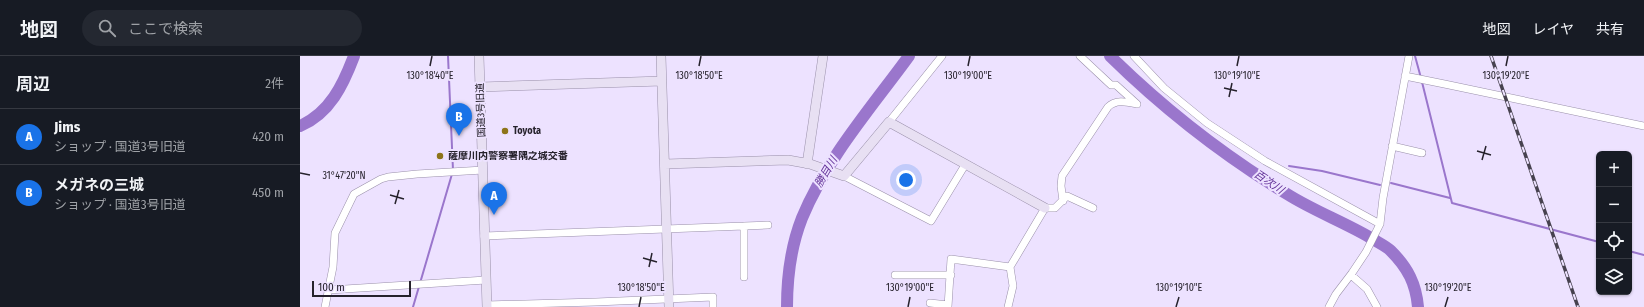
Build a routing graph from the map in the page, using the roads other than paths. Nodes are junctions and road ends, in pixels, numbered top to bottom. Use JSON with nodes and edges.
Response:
{"nodes":[{"id":1,"x":479,"y":56,"type":"edge"},
{"id":2,"x":661,"y":56,"type":"edge"},
{"id":3,"x":822,"y":56,"type":"edge"},
{"id":4,"x":942,"y":56,"type":"edge"},
{"id":5,"x":1080,"y":56,"type":"edge"},
{"id":6,"x":1134,"y":56,"type":"edge"},
{"id":7,"x":1410,"y":56,"type":"edge"},
{"id":8,"x":1405,"y":76,"type":"junction"},
{"id":9,"x":662,"y":81,"type":"junction"},
{"id":10,"x":480,"y":87,"type":"junction"},
{"id":11,"x":889,"y":122,"type":"junction"},
{"id":12,"x":1644,"y":126,"type":"edge"},
{"id":13,"x":1392,"y":146,"type":"junction"},
{"id":14,"x":1422,"y":153,"type":"dead end"},
{"id":15,"x":665,"y":164,"type":"junction"},
{"id":16,"x":808,"y":164,"type":"junction"},
{"id":17,"x":965,"y":164,"type":"junction"},
{"id":18,"x":483,"y":170,"type":"junction"},
{"id":19,"x":843,"y":176,"type":"junction"},
{"id":20,"x":1063,"y":200,"type":"junction"},
{"id":21,"x":1045,"y":208,"type":"junction"},
{"id":22,"x":1093,"y":208,"type":"dead end"},
{"id":23,"x":1380,"y":224,"type":"junction"},
{"id":24,"x":768,"y":225,"type":"dead end"},
{"id":25,"x":744,"y":226,"type":"junction"},
{"id":26,"x":667,"y":229,"type":"junction"},
{"id":27,"x":484,"y":236,"type":"junction"},
{"id":28,"x":1010,"y":266,"type":"junction"},
{"id":29,"x":895,"y":275,"type":"dead end"},
{"id":30,"x":951,"y":275,"type":"junction"},
{"id":31,"x":1350,"y":275,"type":"junction"},
{"id":32,"x":744,"y":277,"type":"dead end"},
{"id":33,"x":486,"y":280,"type":"junction"},
{"id":34,"x":329,"y":290,"type":"junction"},
{"id":35,"x":669,"y":303,"type":"edge"},
{"id":36,"x":930,"y":303,"type":"dead end"},
{"id":37,"x":596,"y":305,"type":"edge"},
{"id":38,"x":487,"y":306,"type":"edge"},
{"id":39,"x":948,"y":306,"type":"edge"},
{"id":40,"x":1332,"y":306,"type":"edge"},
{"id":41,"x":325,"y":307,"type":"edge"},
{"id":42,"x":713,"y":307,"type":"edge"},
{"id":43,"x":1008,"y":307,"type":"edge"},
{"id":44,"x":1377,"y":307,"type":"edge"}],
"edges":[{"from":1,"to":10,"type":"street","name":"国道3号旧道"},
{"from":2,"to":9,"type":"street"},
{"from":3,"to":16,"type":"street"},
{"from":4,"to":11,"type":"street"},
{"from":5,"to":20,"type":"street"},
{"from":6,"to":23,"type":"street"},
{"from":7,"to":8,"type":"street"},
{"from":8,"to":12,"type":"street"},
{"from":8,"to":13,"type":"street"},
{"from":9,"to":10,"type":"street"},
{"from":9,"to":15,"type":"street"},
{"from":10,"to":18,"type":"street","name":"国道3号旧道"},
{"from":11,"to":17,"type":"street"},
{"from":11,"to":19,"type":"street"},
{"from":13,"to":14,"type":"street"},
{"from":13,"to":23,"type":"street"},
{"from":15,"to":16,"type":"street"},
{"from":15,"to":26,"type":"street"},
{"from":16,"to":19,"type":"street"},
{"from":17,"to":19,"type":"street"},
{"from":17,"to":21,"type":"street"},
{"from":18,"to":27,"type":"street","name":"国道3号旧道"},
{"from":18,"to":34,"type":"street"},
{"from":20,"to":21,"type":"street"},
{"from":20,"to":22,"type":"street"},
{"from":21,"to":28,"type":"street"},
{"from":23,"to":31,"type":"street"},
{"from":24,"to":25,"type":"street"},
{"from":25,"to":26,"type":"street"},
{"from":25,"to":32,"type":"street"},
{"from":26,"to":27,"type":"street"},
{"from":26,"to":35,"type":"street"},
{"from":27,"to":33,"type":"street","name":"国道3号旧道"},
{"from":28,"to":30,"type":"street"},
{"from":28,"to":43,"type":"street"},
{"from":29,"to":30,"type":"street"},
{"from":30,"to":39,"type":"street"},
{"from":31,"to":40,"type":"street"},
{"from":31,"to":44,"type":"street"},
{"from":33,"to":34,"type":"street"},
{"from":33,"to":38,"type":"street","name":"国道3号旧道"},
{"from":34,"to":41,"type":"street"},
{"from":35,"to":37,"type":"street"},
{"from":35,"to":42,"type":"street"},
{"from":36,"to":39,"type":"street"},
{"from":37,"to":38,"type":"street"}]}
